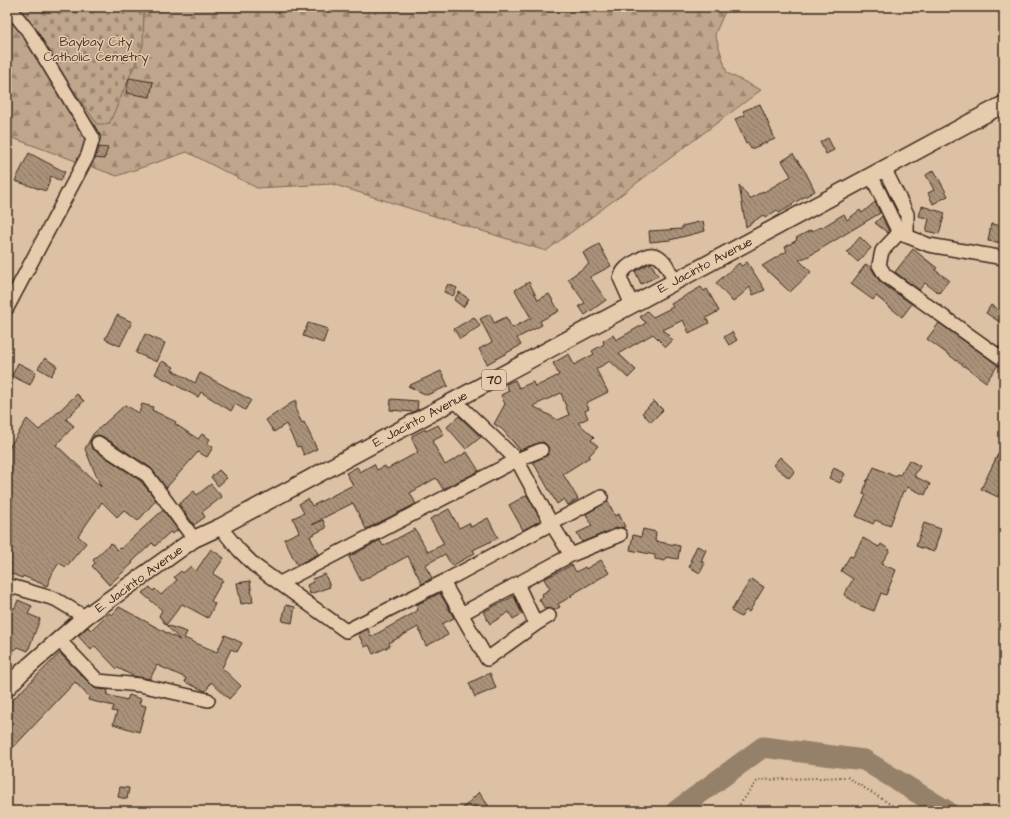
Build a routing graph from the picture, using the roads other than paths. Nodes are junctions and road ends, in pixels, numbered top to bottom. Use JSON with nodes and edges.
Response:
{"nodes":[{"id":1,"x":9,"y":7,"type":"edge"},
{"id":2,"x":1004,"y":104,"type":"edge"},
{"id":3,"x":878,"y":172,"type":"junction"},
{"id":4,"x":903,"y":234,"type":"junction"},
{"id":5,"x":1004,"y":258,"type":"edge"},
{"id":6,"x":675,"y":282,"type":"junction"},
{"id":7,"x":632,"y":305,"type":"junction"},
{"id":8,"x":7,"y":308,"type":"edge"},
{"id":9,"x":1004,"y":360,"type":"edge"},
{"id":10,"x":455,"y":401,"type":"junction"},
{"id":11,"x":98,"y":443,"type":"dead end"},
{"id":12,"x":541,"y":450,"type":"dead end"},
{"id":13,"x":517,"y":460,"type":"junction"},
{"id":14,"x":601,"y":497,"type":"dead end"},
{"id":15,"x":551,"y":523,"type":"junction"},
{"id":16,"x":220,"y":527,"type":"junction"},
{"id":17,"x":620,"y":535,"type":"dead end"},
{"id":18,"x":194,"y":539,"type":"junction"},
{"id":19,"x":571,"y":555,"type":"junction"},
{"id":20,"x":443,"y":582,"type":"junction"},
{"id":21,"x":280,"y":583,"type":"junction"},
{"id":22,"x":517,"y":584,"type":"junction"},
{"id":23,"x":7,"y":586,"type":"edge"},
{"id":24,"x":461,"y":614,"type":"junction"},
{"id":25,"x":549,"y":616,"type":"dead end"},
{"id":26,"x":86,"y":617,"type":"junction"},
{"id":27,"x":536,"y":624,"type":"junction"},
{"id":28,"x":59,"y":640,"type":"junction"},
{"id":29,"x":7,"y":688,"type":"edge"},
{"id":30,"x":208,"y":700,"type":"dead end"}],
"edges":[{"from":1,"to":8,"type":"street"},
{"from":2,"to":3,"type":"main road","name":"E. Jacinto Avenue","number":"70"},
{"from":3,"to":4,"type":"street"},
{"from":3,"to":6,"type":"main road","name":"E. Jacinto Avenue","number":"70"},
{"from":4,"to":5,"type":"street"},
{"from":4,"to":9,"type":"street"},
{"from":6,"to":7,"type":"main road","name":"E. Jacinto Avenue","number":"70"},
{"from":6,"to":7,"type":"street"},
{"from":7,"to":10,"type":"main road","name":"E. Jacinto Avenue","number":"70"},
{"from":10,"to":13,"type":"street"},
{"from":10,"to":16,"type":"main road","name":"E. Jacinto Avenue","number":"70"},
{"from":11,"to":18,"type":"street"},
{"from":12,"to":13,"type":"street"},
{"from":13,"to":15,"type":"street"},
{"from":13,"to":21,"type":"street"},
{"from":14,"to":15,"type":"street"},
{"from":15,"to":19,"type":"street"},
{"from":15,"to":20,"type":"street"},
{"from":16,"to":18,"type":"main road","name":"E. Jacinto Avenue","number":"70"},
{"from":16,"to":21,"type":"street"},
{"from":17,"to":19,"type":"street"},
{"from":18,"to":26,"type":"main road","name":"E. Jacinto Avenue","number":"70"},
{"from":19,"to":22,"type":"street"},
{"from":20,"to":21,"type":"street"},
{"from":20,"to":24,"type":"street"},
{"from":22,"to":24,"type":"street"},
{"from":22,"to":27,"type":"street"},
{"from":23,"to":26,"type":"street"},
{"from":24,"to":27,"type":"street"},
{"from":25,"to":27,"type":"street"},
{"from":26,"to":28,"type":"main road","name":"E. Jacinto Avenue","number":"70"},
{"from":28,"to":29,"type":"main road","name":"E. Jacinto Avenue","number":"70"},
{"from":28,"to":30,"type":"street"}]}
